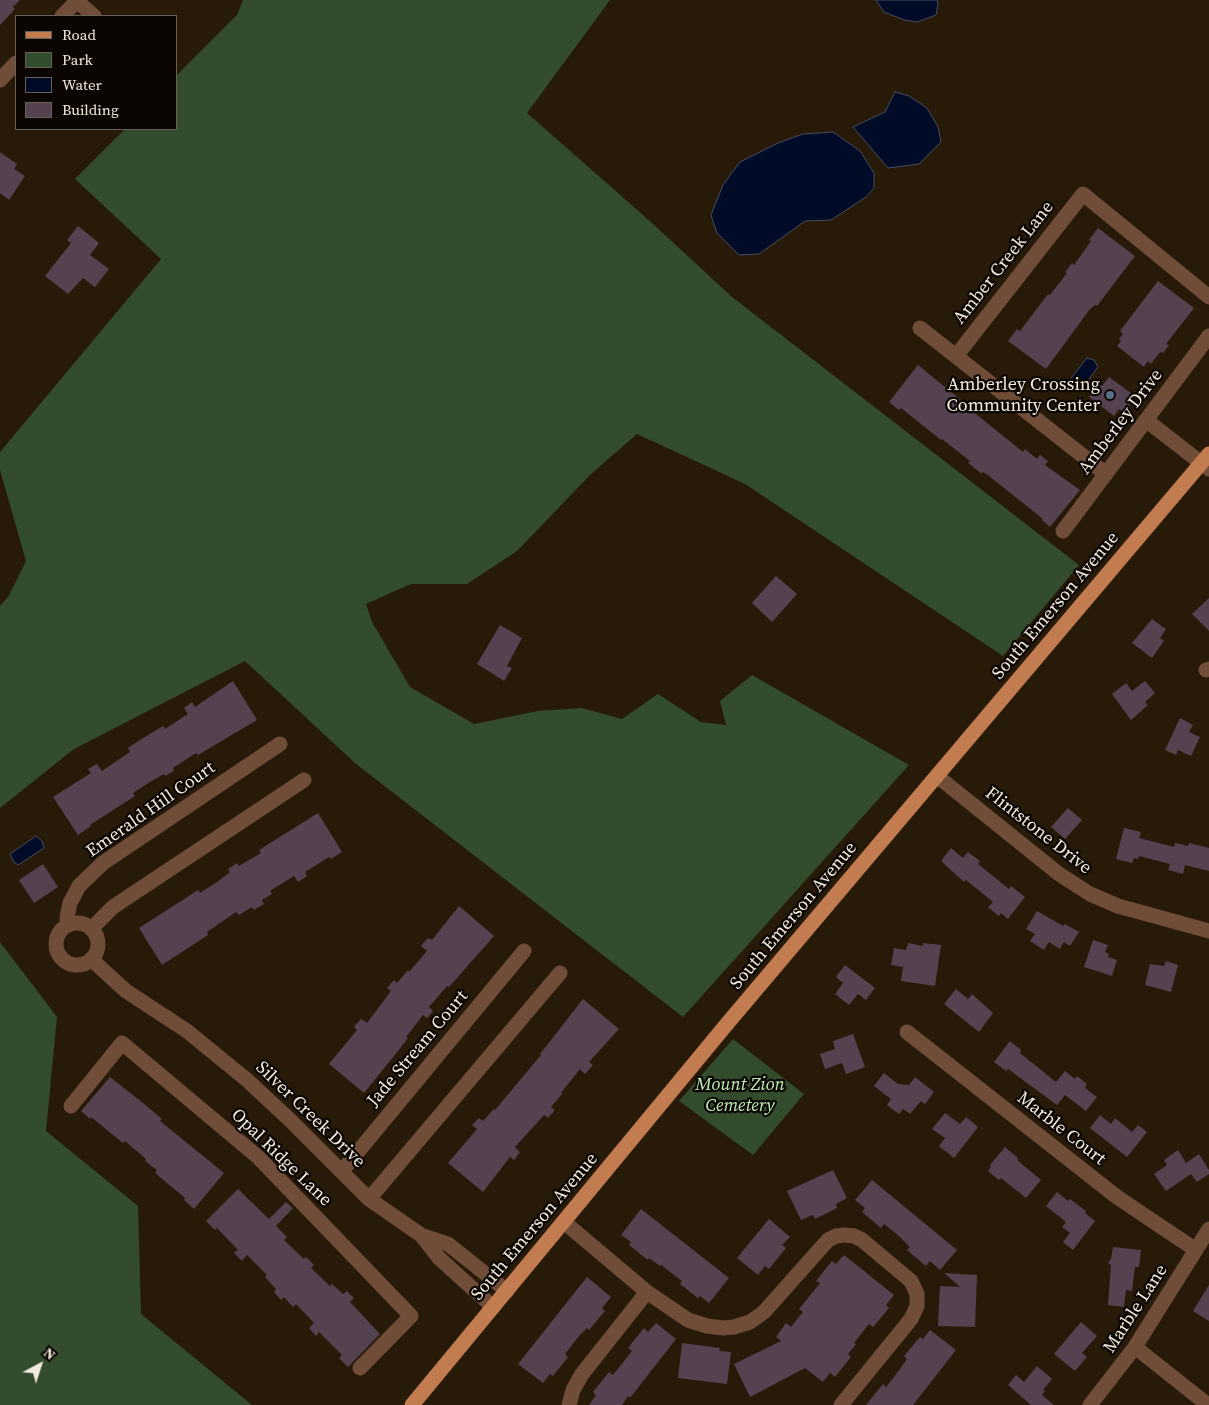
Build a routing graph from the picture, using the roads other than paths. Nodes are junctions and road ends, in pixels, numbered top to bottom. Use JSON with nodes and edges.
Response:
{"nodes":[{"id":1,"x":77,"y":1,"type":"edge"},
{"id":2,"x":63,"y":15,"type":"edge"},
{"id":3,"x":93,"y":15,"type":"edge"},
{"id":4,"x":15,"y":64,"type":"edge"},
{"id":5,"x":0,"y":80,"type":"edge"},
{"id":6,"x":1209,"y":297,"type":"edge"},
{"id":7,"x":920,"y":328,"type":"dead end"},
{"id":8,"x":1209,"y":336,"type":"edge"},
{"id":9,"x":956,"y":356,"type":"junction"},
{"id":10,"x":1146,"y":420,"type":"junction"},
{"id":11,"x":1207,"y":462,"type":"edge"},
{"id":12,"x":1106,"y":474,"type":"junction"},
{"id":13,"x":1063,"y":531,"type":"dead end"},
{"id":14,"x":280,"y":744,"type":"dead end"},
{"id":15,"x":937,"y":776,"type":"junction"},
{"id":16,"x":304,"y":780,"type":"dead end"},
{"id":17,"x":68,"y":925,"type":"junction"},
{"id":18,"x":91,"y":929,"type":"junction"},
{"id":19,"x":1209,"y":930,"type":"edge"},
{"id":20,"x":524,"y":950,"type":"dead end"},
{"id":21,"x":91,"y":959,"type":"junction"},
{"id":22,"x":560,"y":973,"type":"dead end"},
{"id":23,"x":907,"y":1032,"type":"dead end"},
{"id":24,"x":72,"y":1106,"type":"dead end"},
{"id":25,"x":342,"y":1171,"type":"junction"},
{"id":26,"x":369,"y":1199,"type":"junction"},
{"id":27,"x":564,"y":1222,"type":"junction"},
{"id":28,"x":1209,"y":1229,"type":"edge"},
{"id":29,"x":421,"y":1235,"type":"junction"},
{"id":30,"x":1196,"y":1250,"type":"junction"},
{"id":31,"x":507,"y":1290,"type":"junction"},
{"id":32,"x":647,"y":1292,"type":"junction"},
{"id":33,"x":493,"y":1307,"type":"junction"},
{"id":34,"x":1135,"y":1347,"type":"junction"},
{"id":35,"x":360,"y":1368,"type":"dead end"},
{"id":36,"x":412,"y":1405,"type":"edge"},
{"id":37,"x":569,"y":1405,"type":"edge"},
{"id":38,"x":841,"y":1405,"type":"edge"},
{"id":39,"x":1090,"y":1405,"type":"edge"},
{"id":40,"x":1208,"y":1405,"type":"edge"}],
"edges":[{"from":1,"to":2,"type":"street"},
{"from":1,"to":3,"type":"street"},
{"from":4,"to":5,"type":"street"},
{"from":6,"to":9,"type":"street","name":"Amber Creek Lane"},
{"from":7,"to":9,"type":"street"},
{"from":8,"to":10,"type":"street","name":"Amberley Drive"},
{"from":9,"to":12,"type":"street"},
{"from":10,"to":11,"type":"street"},
{"from":10,"to":12,"type":"street","name":"Amberley Drive"},
{"from":11,"to":15,"type":"main road","name":"South Emerson Avenue"},
{"from":12,"to":13,"type":"street","name":"Amberley Drive"},
{"from":14,"to":17,"type":"street","name":"Emerald Hill Court"},
{"from":15,"to":19,"type":"street","name":"Flintstone Drive"},
{"from":15,"to":27,"type":"main road","name":"South Emerson Avenue"},
{"from":16,"to":18,"type":"street"},
{"from":17,"to":18,"type":"street"},
{"from":17,"to":21,"type":"street"},
{"from":18,"to":21,"type":"street"},
{"from":20,"to":25,"type":"street","name":"Jade Stream Court"},
{"from":21,"to":25,"type":"street","name":"Silver Creek Drive"},
{"from":22,"to":26,"type":"street"},
{"from":23,"to":30,"type":"street","name":"Marble Court"},
{"from":24,"to":35,"type":"street","name":"Opal Ridge Lane"},
{"from":25,"to":26,"type":"street","name":"Silver Creek Drive"},
{"from":26,"to":29,"type":"street","name":"Silver Creek Drive"},
{"from":27,"to":31,"type":"main road","name":"South Emerson Avenue"},
{"from":27,"to":32,"type":"street"},
{"from":28,"to":30,"type":"street","name":"Marble Lane"},
{"from":29,"to":31,"type":"street","name":"Silver Creek Drive"},
{"from":29,"to":33,"type":"street"},
{"from":30,"to":34,"type":"street","name":"Marble Lane"},
{"from":31,"to":33,"type":"main road","name":"South Emerson Avenue"},
{"from":32,"to":37,"type":"street"},
{"from":32,"to":38,"type":"street"},
{"from":33,"to":36,"type":"main road","name":"South Emerson Avenue"},
{"from":34,"to":39,"type":"street","name":"Marble Lane"},
{"from":34,"to":40,"type":"street"}]}
